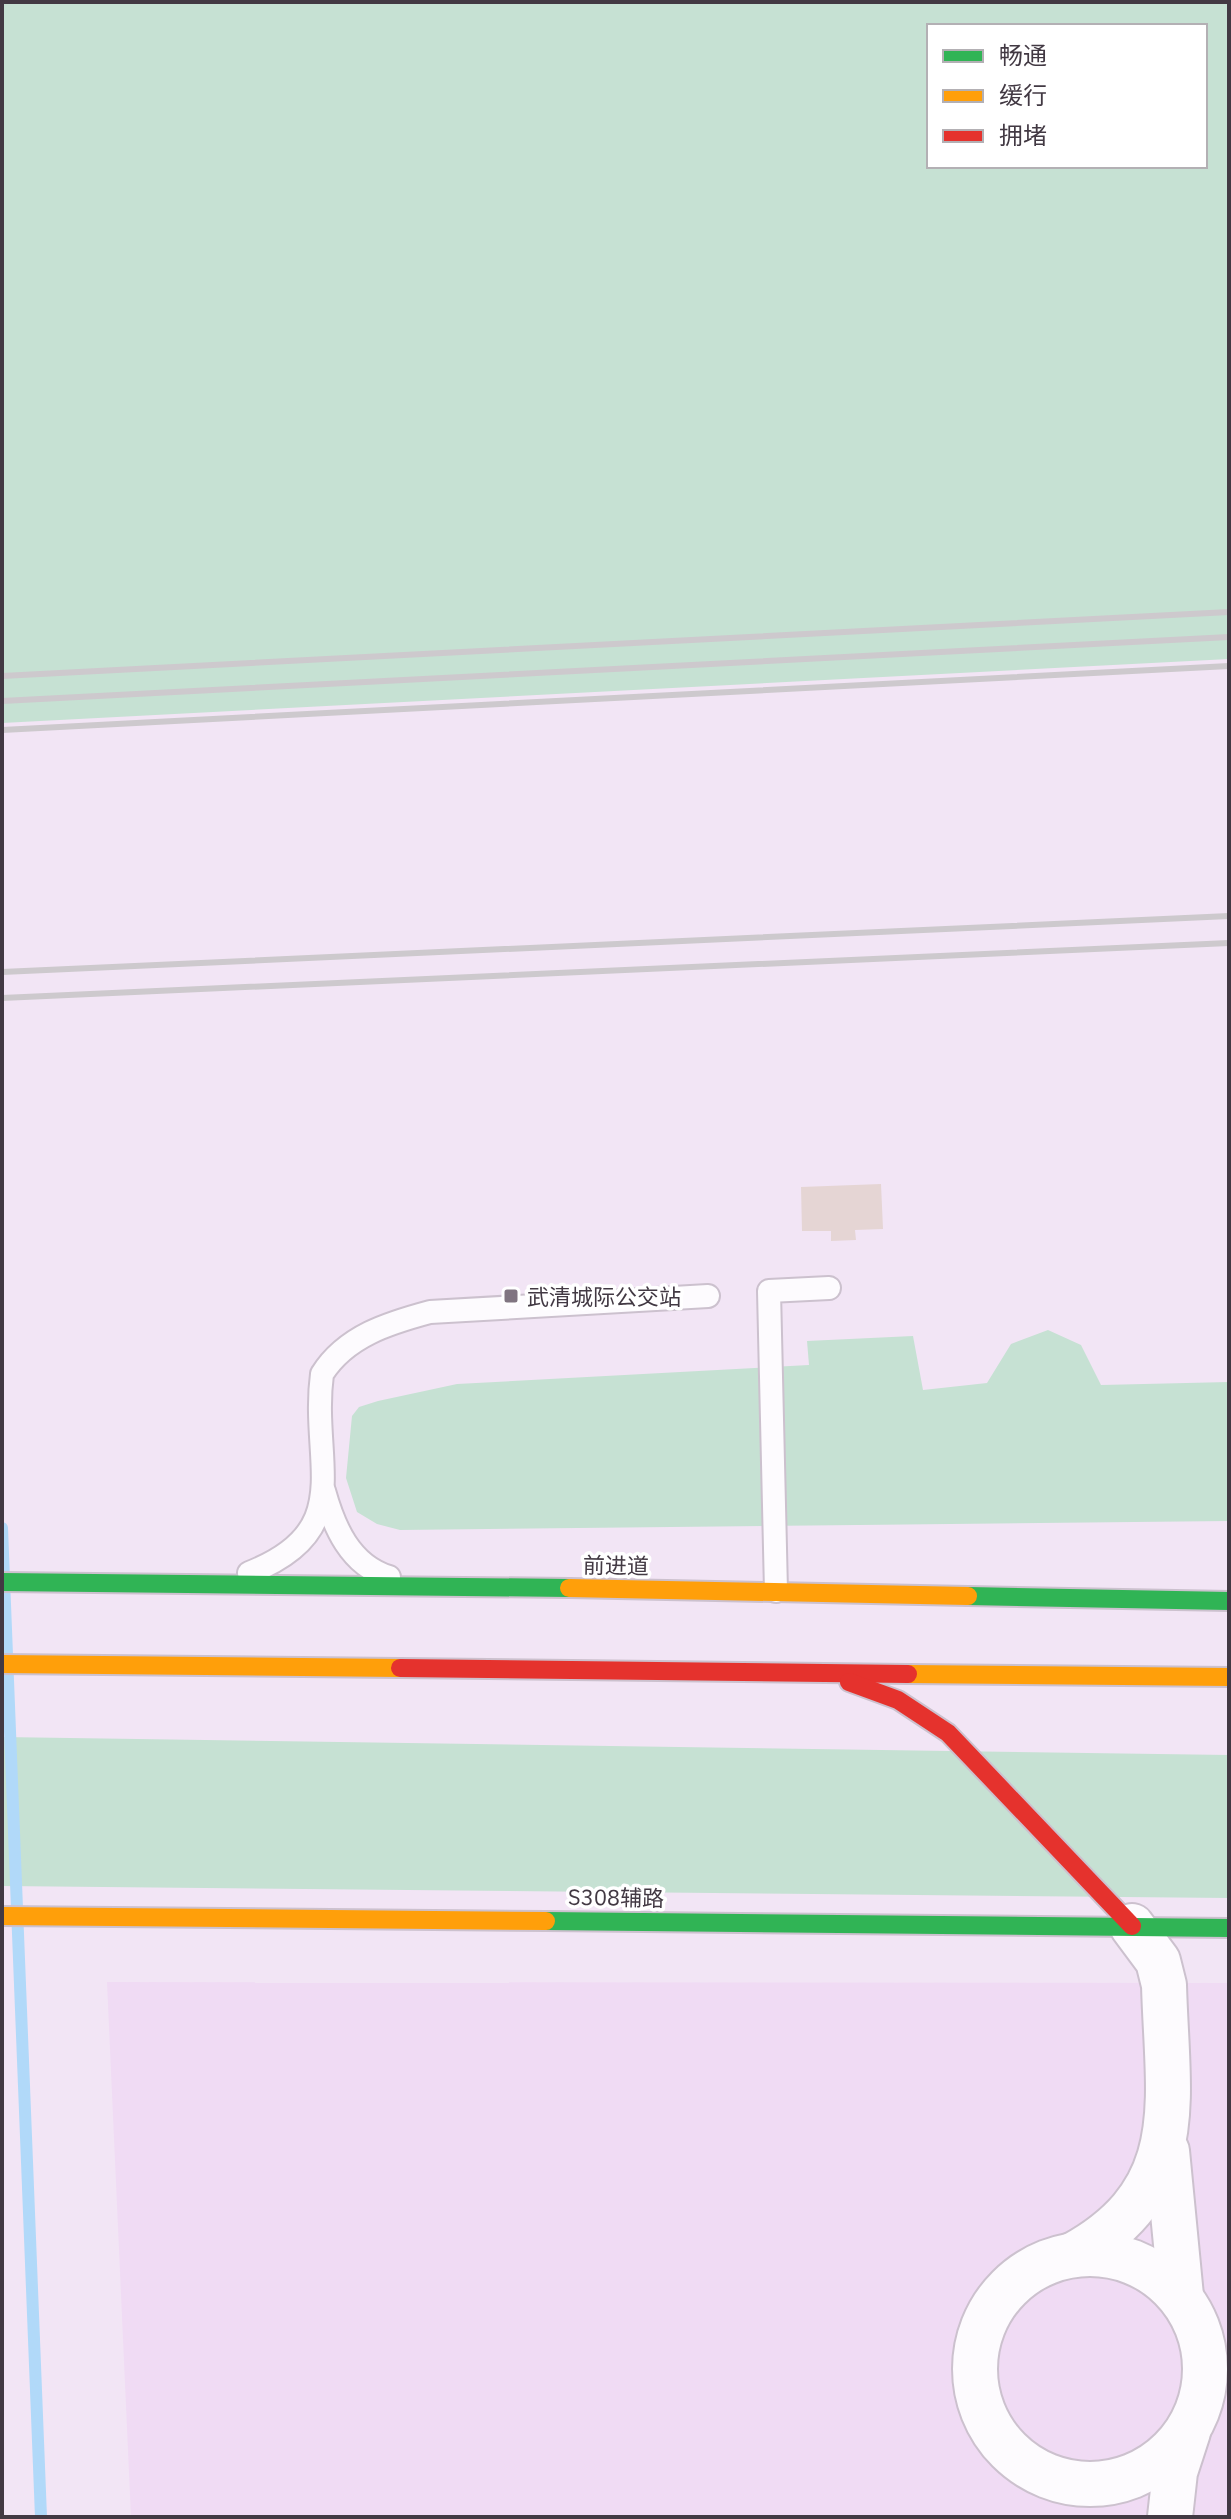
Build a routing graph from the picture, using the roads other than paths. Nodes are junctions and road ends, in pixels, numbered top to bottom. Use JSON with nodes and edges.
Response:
{"nodes":[{"id":1,"x":829,"y":1288,"type":"dead end"},
{"id":2,"x":708,"y":1296,"type":"dead end"},
{"id":3,"x":323,"y":1487,"type":"junction"},
{"id":4,"x":2,"y":1582,"type":"edge"},
{"id":5,"x":217,"y":1583,"type":"junction"},
{"id":6,"x":413,"y":1585,"type":"junction"},
{"id":7,"x":776,"y":1591,"type":"junction"},
{"id":8,"x":1229,"y":1601,"type":"edge"},
{"id":9,"x":2,"y":1664,"type":"edge"},
{"id":10,"x":816,"y":1672,"type":"junction"},
{"id":11,"x":1229,"y":1677,"type":"edge"},
{"id":12,"x":2,"y":1916,"type":"edge"},
{"id":13,"x":1132,"y":1926,"type":"junction"},
{"id":14,"x":1229,"y":1928,"type":"edge"},
{"id":15,"x":1167,"y":2126,"type":"junction"},
{"id":16,"x":1073,"y":2255,"type":"junction"},
{"id":17,"x":1181,"y":2296,"type":"junction"},
{"id":18,"x":1215,"y":2342,"type":"edge"},
{"id":19,"x":1216,"y":2382,"type":"edge"},
{"id":20,"x":1188,"y":2432,"type":"junction"},
{"id":21,"x":1058,"y":2481,"type":"junction"},
{"id":22,"x":1086,"y":2517,"type":"edge"},
{"id":23,"x":1170,"y":2517,"type":"edge"}],
"edges":[{"from":1,"to":7,"type":"lane"},
{"from":2,"to":3,"type":"lane"},
{"from":3,"to":5,"type":"lane"},
{"from":3,"to":6,"type":"lane"},
{"from":4,"to":5,"type":"main road","name":"前进道"},
{"from":5,"to":6,"type":"main road","name":"前进道"},
{"from":6,"to":7,"type":"main road","name":"前进道"},
{"from":7,"to":8,"type":"main road","name":"前进道"},
{"from":9,"to":10,"type":"main road"},
{"from":10,"to":11,"type":"main road"},
{"from":10,"to":13,"type":"main road"},
{"from":12,"to":13,"type":"main road","name":"S308辅路"},
{"from":13,"to":14,"type":"main road","name":"S308辅路"},
{"from":13,"to":15,"type":"street"},
{"from":15,"to":16,"type":"street"},
{"from":15,"to":17,"type":"street"},
{"from":16,"to":17,"type":"street"},
{"from":16,"to":21,"type":"street"},
{"from":17,"to":18,"type":"street"},
{"from":18,"to":19,"type":"street"},
{"from":19,"to":20,"type":"street"},
{"from":20,"to":21,"type":"street"},
{"from":20,"to":23,"type":"street"},
{"from":21,"to":22,"type":"street"}]}
